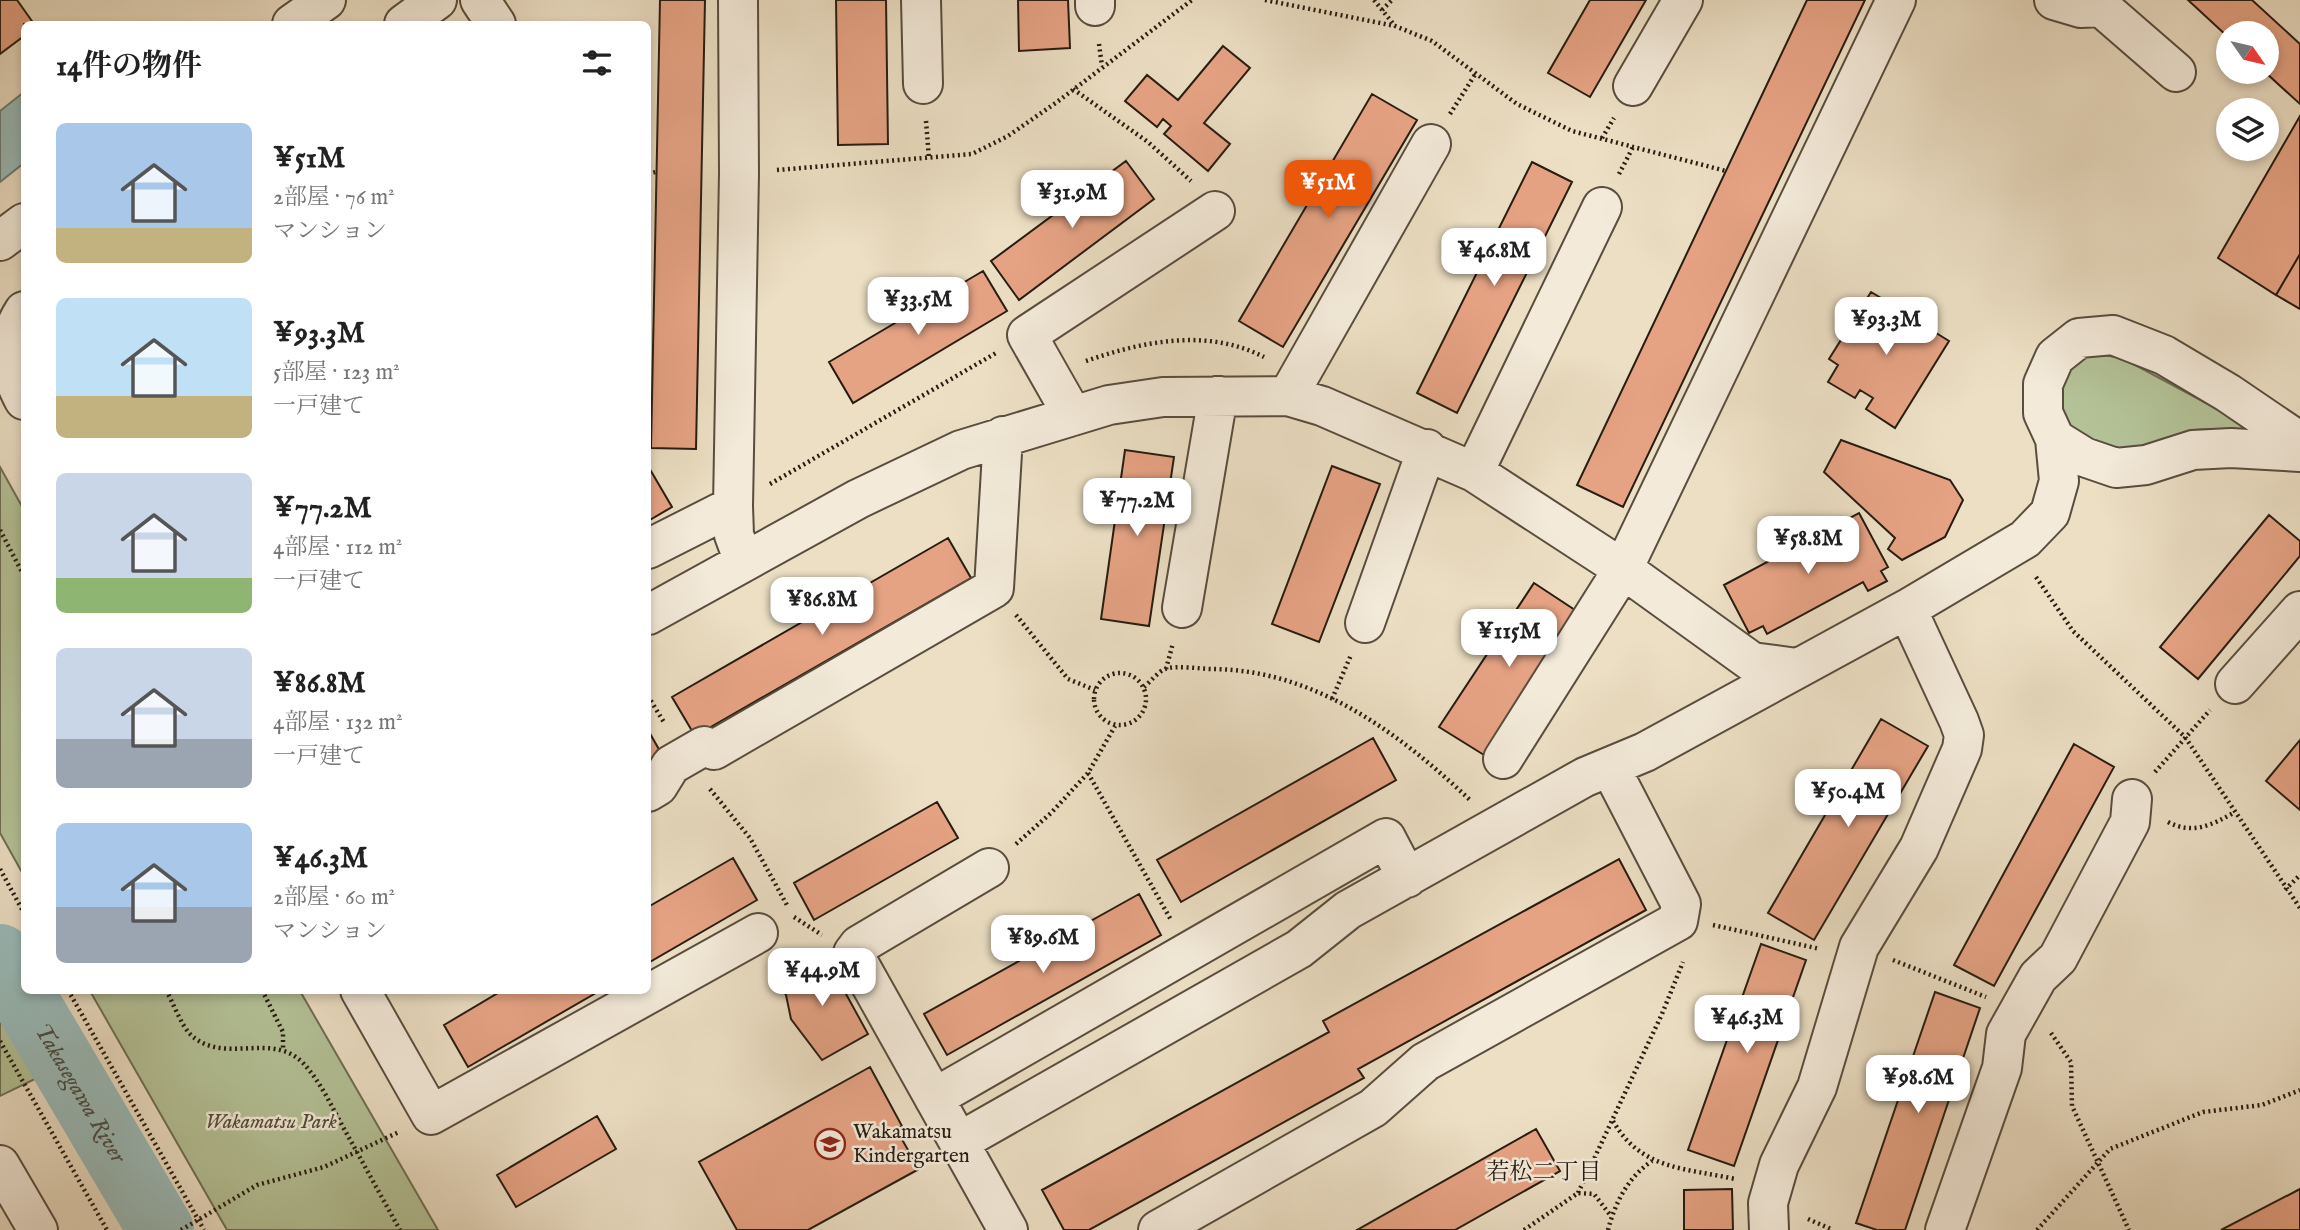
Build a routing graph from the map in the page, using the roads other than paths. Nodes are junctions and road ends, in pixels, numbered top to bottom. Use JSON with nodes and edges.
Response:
{"nodes":[{"id":1,"x":326,"y":0,"type":"edge"},
{"id":2,"x":437,"y":0,"type":"edge"},
{"id":3,"x":480,"y":0,"type":"edge"},
{"id":4,"x":738,"y":0,"type":"edge"},
{"id":5,"x":921,"y":0,"type":"edge"},
{"id":6,"x":1683,"y":0,"type":"edge"},
{"id":7,"x":1896,"y":0,"type":"edge"},
{"id":8,"x":2054,"y":0,"type":"edge"},
{"id":9,"x":296,"y":21,"type":"edge"},
{"id":10,"x":408,"y":21,"type":"edge"},
{"id":11,"x":494,"y":21,"type":"edge"},
{"id":12,"x":2176,"y":72,"type":"dead end"},
{"id":13,"x":923,"y":84,"type":"dead end"},
{"id":14,"x":1633,"y":86,"type":"dead end"},
{"id":15,"x":1430,"y":144,"type":"road end"},
{"id":16,"x":1602,"y":207,"type":"dead end"},
{"id":17,"x":1215,"y":211,"type":"road end"},
{"id":18,"x":21,"y":225,"type":"edge"},
{"id":19,"x":0,"y":241,"type":"edge"},
{"id":20,"x":21,"y":316,"type":"edge"},
{"id":21,"x":21,"y":395,"type":"edge"},
{"id":22,"x":1218,"y":396,"type":"junction"},
{"id":23,"x":1288,"y":396,"type":"junction"},
{"id":24,"x":1073,"y":416,"type":"junction"},
{"id":25,"x":1003,"y":436,"type":"junction"},
{"id":26,"x":2055,"y":439,"type":"junction"},
{"id":27,"x":2300,"y":442,"type":"edge"},
{"id":28,"x":1427,"y":449,"type":"junction"},
{"id":29,"x":2300,"y":452,"type":"edge"},
{"id":30,"x":1474,"y":472,"type":"junction"},
{"id":31,"x":733,"y":506,"type":"junction"},
{"id":32,"x":651,"y":547,"type":"edge"},
{"id":33,"x":744,"y":562,"type":"junction"},
{"id":34,"x":1623,"y":569,"type":"junction"},
{"id":35,"x":1182,"y":608,"type":"dead end"},
{"id":36,"x":1907,"y":609,"type":"junction"},
{"id":37,"x":2300,"y":611,"type":"edge"},
{"id":38,"x":651,"y":613,"type":"edge"},
{"id":39,"x":1365,"y":623,"type":"road end"},
{"id":40,"x":1797,"y":668,"type":"junction"},
{"id":41,"x":2235,"y":684,"type":"road end"},
{"id":42,"x":1503,"y":759,"type":"dead end"},
{"id":43,"x":1610,"y":767,"type":"junction"},
{"id":44,"x":651,"y":790,"type":"edge"},
{"id":45,"x":2132,"y":799,"type":"road end"},
{"id":46,"x":989,"y":868,"type":"road end"},
{"id":47,"x":1407,"y":878,"type":"junction"},
{"id":48,"x":758,"y":933,"type":"dead end"},
{"id":49,"x":651,"y":993,"type":"edge"},
{"id":50,"x":362,"y":994,"type":"edge"},
{"id":51,"x":648,"y":994,"type":"edge"},
{"id":52,"x":934,"y":1098,"type":"junction"},
{"id":53,"x":960,"y":1142,"type":"junction"},
{"id":54,"x":0,"y":1165,"type":"edge"},
{"id":55,"x":38,"y":1230,"type":"edge"},
{"id":56,"x":1009,"y":1230,"type":"edge"},
{"id":57,"x":1158,"y":1230,"type":"edge"},
{"id":58,"x":1769,"y":1230,"type":"edge"},
{"id":59,"x":1945,"y":1230,"type":"edge"}],
"edges":[{"from":1,"to":9,"type":"street"},
{"from":2,"to":10,"type":"street"},
{"from":3,"to":11,"type":"street"},
{"from":4,"to":31,"type":"street"},
{"from":5,"to":13,"type":"street"},
{"from":6,"to":14,"type":"street"},
{"from":7,"to":34,"type":"street"},
{"from":8,"to":12,"type":"street"},
{"from":15,"to":23,"type":"street"},
{"from":16,"to":30,"type":"street"},
{"from":17,"to":24,"type":"street"},
{"from":18,"to":19,"type":"street"},
{"from":20,"to":21,"type":"street"},
{"from":22,"to":23,"type":"street"},
{"from":22,"to":24,"type":"street"},
{"from":22,"to":35,"type":"street"},
{"from":23,"to":28,"type":"street"},
{"from":24,"to":25,"type":"street"},
{"from":25,"to":33,"type":"street"},
{"from":25,"to":44,"type":"street"},
{"from":26,"to":27,"type":"street"},
{"from":26,"to":29,"type":"street"},
{"from":26,"to":36,"type":"street"},
{"from":28,"to":30,"type":"street"},
{"from":28,"to":39,"type":"street"},
{"from":30,"to":34,"type":"street"},
{"from":31,"to":32,"type":"street"},
{"from":31,"to":33,"type":"street"},
{"from":33,"to":38,"type":"street"},
{"from":34,"to":40,"type":"street"},
{"from":34,"to":42,"type":"street"},
{"from":36,"to":40,"type":"street"},
{"from":36,"to":58,"type":"street"},
{"from":37,"to":41,"type":"street"},
{"from":40,"to":43,"type":"street"},
{"from":43,"to":47,"type":"street"},
{"from":43,"to":57,"type":"street"},
{"from":45,"to":59,"type":"street"},
{"from":46,"to":52,"type":"street"},
{"from":47,"to":52,"type":"street"},
{"from":47,"to":53,"type":"street"},
{"from":48,"to":49,"type":"street"},
{"from":50,"to":51,"type":"street"},
{"from":52,"to":53,"type":"street"},
{"from":53,"to":56,"type":"street"},
{"from":54,"to":55,"type":"street"}]}
